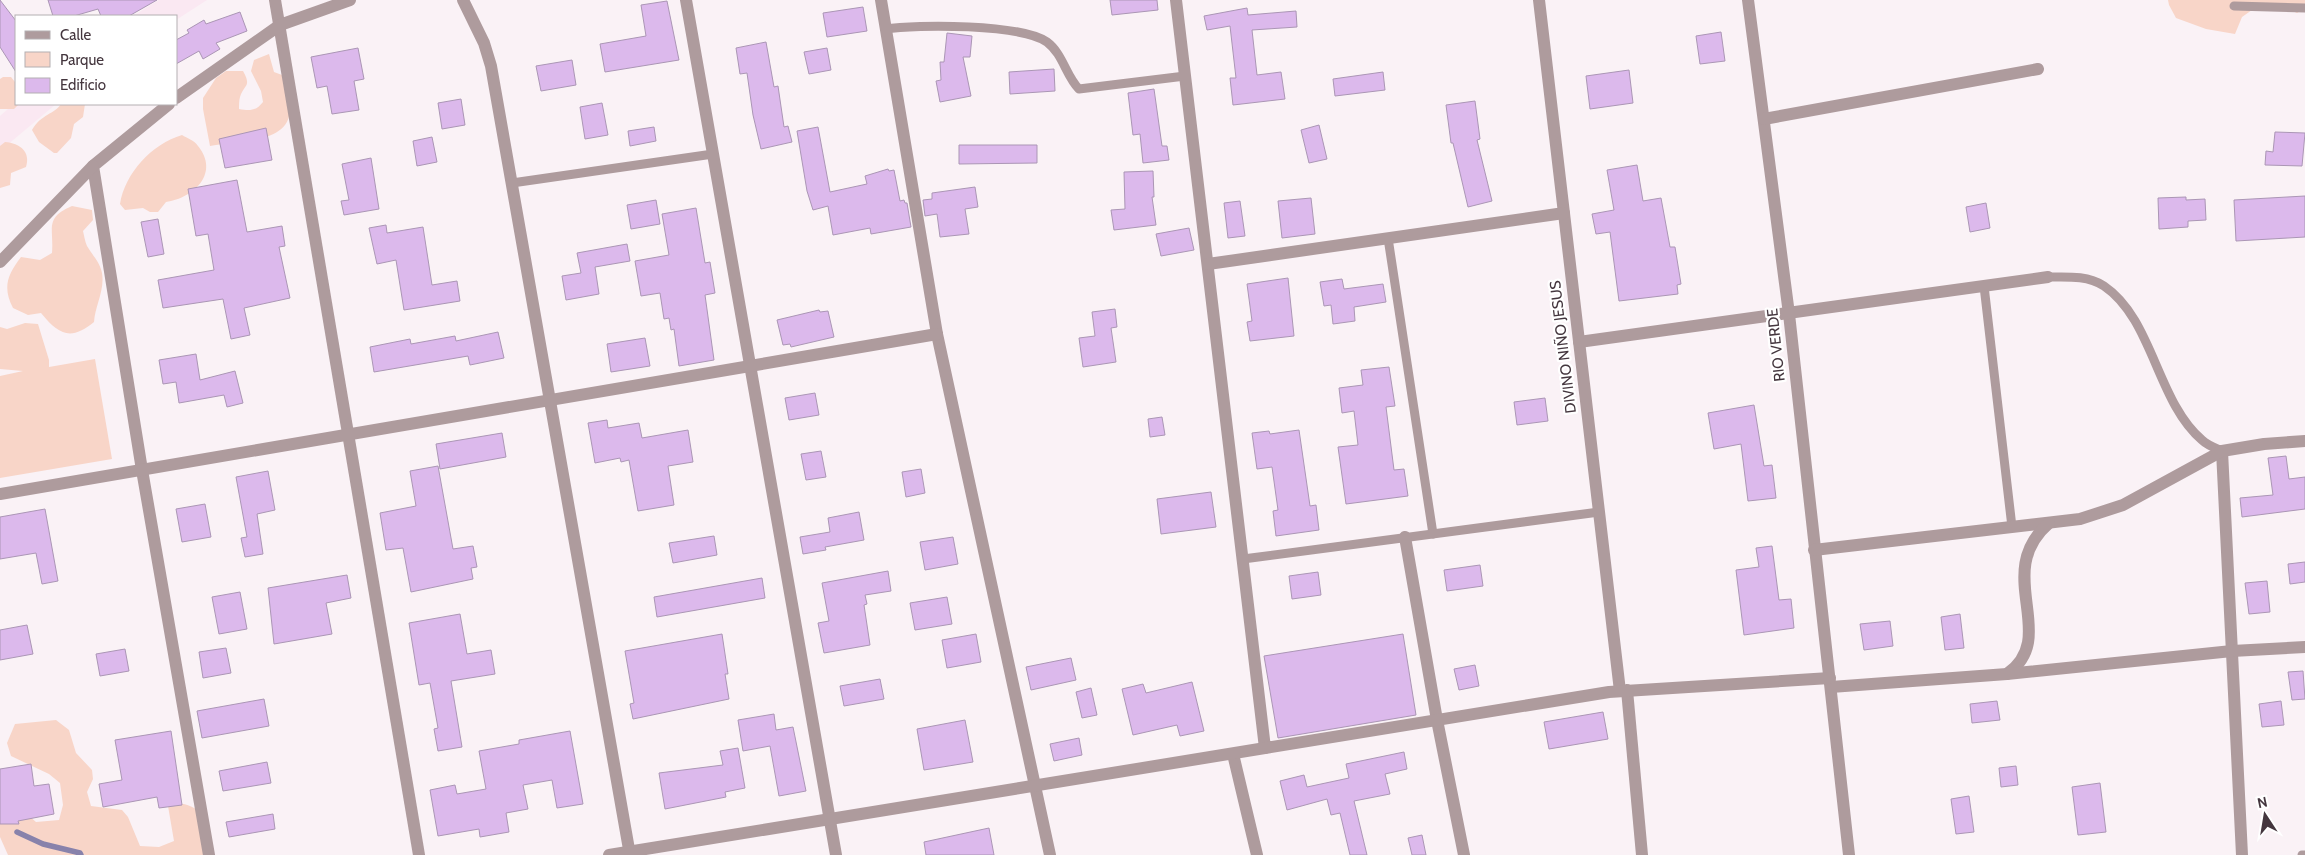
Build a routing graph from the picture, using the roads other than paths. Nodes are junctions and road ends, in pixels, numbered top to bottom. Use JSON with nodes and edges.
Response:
{"nodes":[{"id":1,"x":275,"y":0,"type":"edge"},
{"id":2,"x":350,"y":0,"type":"edge"},
{"id":3,"x":463,"y":0,"type":"edge"},
{"id":4,"x":686,"y":0,"type":"edge"},
{"id":5,"x":881,"y":0,"type":"edge"},
{"id":6,"x":1176,"y":0,"type":"edge"},
{"id":7,"x":1539,"y":0,"type":"edge"},
{"id":8,"x":1748,"y":0,"type":"edge"},
{"id":9,"x":2234,"y":6,"type":"dead end"},
{"id":10,"x":2305,"y":8,"type":"edge"},
{"id":11,"x":280,"y":26,"type":"junction"},
{"id":12,"x":885,"y":29,"type":"junction"},
{"id":13,"x":2038,"y":69,"type":"dead end"},
{"id":14,"x":1185,"y":76,"type":"junction"},
{"id":15,"x":178,"y":97,"type":"edge"},
{"id":16,"x":168,"y":105,"type":"edge"},
{"id":17,"x":1764,"y":119,"type":"junction"},
{"id":18,"x":713,"y":154,"type":"junction"},
{"id":19,"x":94,"y":166,"type":"junction"},
{"id":20,"x":512,"y":183,"type":"junction"},
{"id":21,"x":1564,"y":212,"type":"junction"},
{"id":22,"x":1388,"y":238,"type":"junction"},
{"id":23,"x":0,"y":262,"type":"edge"},
{"id":24,"x":1208,"y":264,"type":"junction"},
{"id":25,"x":2048,"y":277,"type":"joint"},
{"id":26,"x":1984,"y":286,"type":"junction"},
{"id":27,"x":1789,"y":314,"type":"junction"},
{"id":28,"x":937,"y":334,"type":"junction"},
{"id":29,"x":1579,"y":342,"type":"junction"},
{"id":30,"x":750,"y":366,"type":"junction"},
{"id":31,"x":550,"y":400,"type":"junction"},
{"id":32,"x":348,"y":435,"type":"junction"},
{"id":33,"x":2305,"y":441,"type":"edge"},
{"id":34,"x":2222,"y":451,"type":"junction"},
{"id":35,"x":142,"y":470,"type":"junction"},
{"id":36,"x":0,"y":494,"type":"edge"},
{"id":37,"x":1599,"y":512,"type":"junction"},
{"id":38,"x":2049,"y":522,"type":"junction"},
{"id":39,"x":2012,"y":527,"type":"junction"},
{"id":40,"x":1433,"y":534,"type":"junction"},
{"id":41,"x":1405,"y":537,"type":"junction"},
{"id":42,"x":1814,"y":550,"type":"junction"},
{"id":43,"x":1243,"y":559,"type":"junction"},
{"id":44,"x":2305,"y":647,"type":"edge"},
{"id":45,"x":2232,"y":651,"type":"junction"},
{"id":46,"x":2007,"y":674,"type":"junction"},
{"id":47,"x":1831,"y":682,"type":"junction"},
{"id":48,"x":1624,"y":691,"type":"junction"},
{"id":49,"x":1437,"y":720,"type":"junction"},
{"id":50,"x":1266,"y":748,"type":"junction"},
{"id":51,"x":1233,"y":754,"type":"junction"},
{"id":52,"x":1034,"y":787,"type":"junction"},
{"id":53,"x":830,"y":820,"type":"junction"},
{"id":54,"x":630,"y":853,"type":"edge"},
{"id":55,"x":209,"y":855,"type":"edge"},
{"id":56,"x":419,"y":855,"type":"edge"},
{"id":57,"x":610,"y":855,"type":"edge"},
{"id":58,"x":836,"y":855,"type":"edge"},
{"id":59,"x":1050,"y":855,"type":"edge"},
{"id":60,"x":1257,"y":855,"type":"edge"},
{"id":61,"x":1464,"y":855,"type":"edge"},
{"id":62,"x":1642,"y":855,"type":"edge"},
{"id":63,"x":1849,"y":855,"type":"edge"},
{"id":64,"x":2242,"y":855,"type":"edge"}],
"edges":[{"from":1,"to":11,"type":"street"},
{"from":2,"to":11,"type":"street"},
{"from":3,"to":20,"type":"street"},
{"from":4,"to":18,"type":"street"},
{"from":5,"to":12,"type":"street"},
{"from":6,"to":14,"type":"street"},
{"from":7,"to":21,"type":"street","name":"DIVINO NIÑO JESUS"},
{"from":8,"to":17,"type":"street","name":"RIO VERDE"},
{"from":9,"to":10,"type":"lane"},
{"from":11,"to":15,"type":"street"},
{"from":11,"to":32,"type":"street"},
{"from":12,"to":14,"type":"lane"},
{"from":12,"to":28,"type":"street"},
{"from":13,"to":17,"type":"street"},
{"from":14,"to":24,"type":"street"},
{"from":16,"to":19,"type":"street"},
{"from":17,"to":27,"type":"street","name":"RIO VERDE"},
{"from":18,"to":20,"type":"lane"},
{"from":18,"to":30,"type":"street"},
{"from":19,"to":23,"type":"street"},
{"from":19,"to":35,"type":"street"},
{"from":20,"to":31,"type":"street"},
{"from":21,"to":22,"type":"street"},
{"from":21,"to":29,"type":"street","name":"DIVINO NIÑO JESUS"},
{"from":22,"to":24,"type":"street"},
{"from":22,"to":40,"type":"lane"},
{"from":24,"to":43,"type":"street"},
{"from":25,"to":26,"type":"street"},
{"from":25,"to":34,"type":"lane"},
{"from":26,"to":27,"type":"street"},
{"from":26,"to":39,"type":"lane"},
{"from":27,"to":29,"type":"street"},
{"from":27,"to":42,"type":"street","name":"RIO VERDE"},
{"from":28,"to":30,"type":"street"},
{"from":28,"to":52,"type":"street"},
{"from":29,"to":37,"type":"street","name":"DIVINO NIÑO JESUS"},
{"from":30,"to":31,"type":"street"},
{"from":30,"to":53,"type":"street"},
{"from":31,"to":32,"type":"street"},
{"from":31,"to":54,"type":"street"},
{"from":32,"to":35,"type":"street"},
{"from":32,"to":56,"type":"street"},
{"from":33,"to":34,"type":"street"},
{"from":34,"to":38,"type":"street"},
{"from":34,"to":45,"type":"street"},
{"from":35,"to":36,"type":"street"},
{"from":35,"to":55,"type":"street"},
{"from":37,"to":40,"type":"lane"},
{"from":37,"to":48,"type":"street","name":"DIVINO NIÑO JESUS"},
{"from":38,"to":39,"type":"street"},
{"from":38,"to":46,"type":"street"},
{"from":39,"to":42,"type":"street"},
{"from":40,"to":41,"type":"lane"},
{"from":41,"to":43,"type":"lane"},
{"from":41,"to":49,"type":"street"},
{"from":42,"to":47,"type":"street","name":"RIO VERDE"},
{"from":43,"to":50,"type":"street"},
{"from":44,"to":45,"type":"street"},
{"from":45,"to":46,"type":"street"},
{"from":45,"to":64,"type":"street"},
{"from":46,"to":47,"type":"street"},
{"from":47,"to":48,"type":"street"},
{"from":47,"to":63,"type":"street","name":"RIO VERDE"},
{"from":48,"to":49,"type":"street"},
{"from":48,"to":62,"type":"street","name":"DIVINO NIÑO JESUS"},
{"from":49,"to":50,"type":"street"},
{"from":49,"to":61,"type":"street"},
{"from":50,"to":51,"type":"street"},
{"from":51,"to":52,"type":"street"},
{"from":51,"to":60,"type":"street"},
{"from":52,"to":53,"type":"street"},
{"from":52,"to":59,"type":"street"},
{"from":53,"to":54,"type":"street"},
{"from":53,"to":58,"type":"street"},
{"from":54,"to":57,"type":"street"}]}
